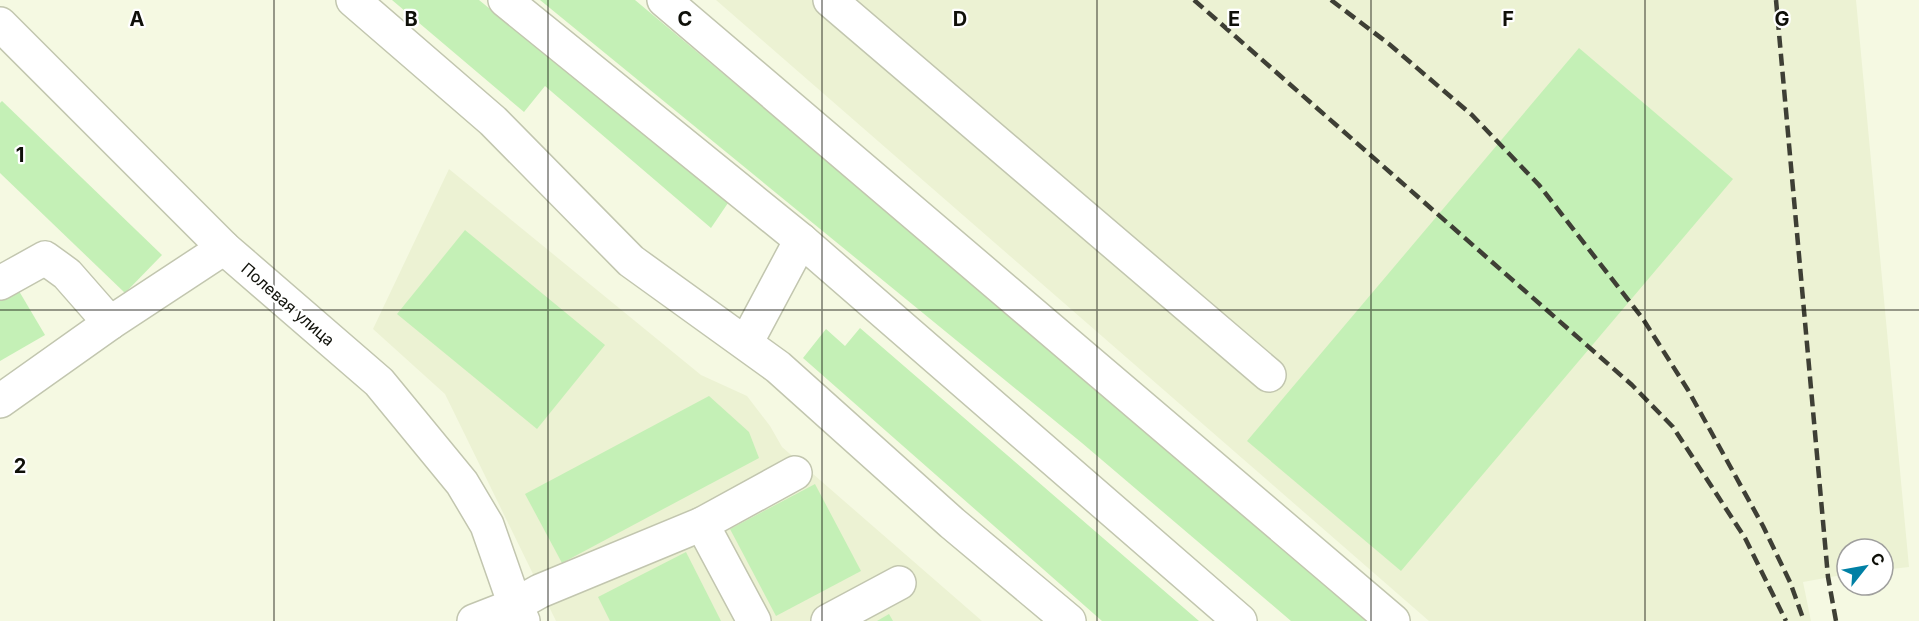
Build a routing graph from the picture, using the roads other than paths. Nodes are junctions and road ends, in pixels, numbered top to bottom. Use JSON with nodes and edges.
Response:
{"nodes":[{"id":1,"x":353,"y":0,"type":"edge"},
{"id":2,"x":505,"y":0,"type":"edge"},
{"id":3,"x":664,"y":0,"type":"edge"},
{"id":4,"x":830,"y":0,"type":"edge"},
{"id":5,"x":0,"y":24,"type":"edge"},
{"id":6,"x":801,"y":240,"type":"junction"},
{"id":7,"x":224,"y":248,"type":"junction"},
{"id":8,"x":0,"y":283,"type":"edge"},
{"id":9,"x":110,"y":323,"type":"junction"},
{"id":10,"x":746,"y":343,"type":"junction"},
{"id":11,"x":1269,"y":375,"type":"dead end"},
{"id":12,"x":0,"y":401,"type":"edge"},
{"id":13,"x":795,"y":473,"type":"dead end"},
{"id":14,"x":702,"y":524,"type":"junction"},
{"id":15,"x":899,"y":583,"type":"dead end"},
{"id":16,"x":519,"y":613,"type":"edge"},
{"id":17,"x":474,"y":621,"type":"edge"},
{"id":18,"x":754,"y":621,"type":"edge"},
{"id":19,"x":828,"y":621,"type":"edge"},
{"id":20,"x":1070,"y":621,"type":"edge"},
{"id":21,"x":1240,"y":621,"type":"edge"},
{"id":22,"x":1393,"y":621,"type":"edge"}],
"edges":[{"from":1,"to":10,"type":"street"},
{"from":2,"to":6,"type":"street"},
{"from":3,"to":22,"type":"street"},
{"from":4,"to":11,"type":"street"},
{"from":5,"to":7,"type":"street","name":"Полевая улица"},
{"from":6,"to":10,"type":"street"},
{"from":6,"to":21,"type":"street"},
{"from":7,"to":9,"type":"street"},
{"from":7,"to":16,"type":"street","name":"Полевая улица"},
{"from":8,"to":9,"type":"street"},
{"from":9,"to":12,"type":"street"},
{"from":10,"to":20,"type":"street"},
{"from":13,"to":14,"type":"street"},
{"from":14,"to":16,"type":"street"},
{"from":14,"to":18,"type":"street"},
{"from":15,"to":19,"type":"street"},
{"from":16,"to":17,"type":"street"}]}
